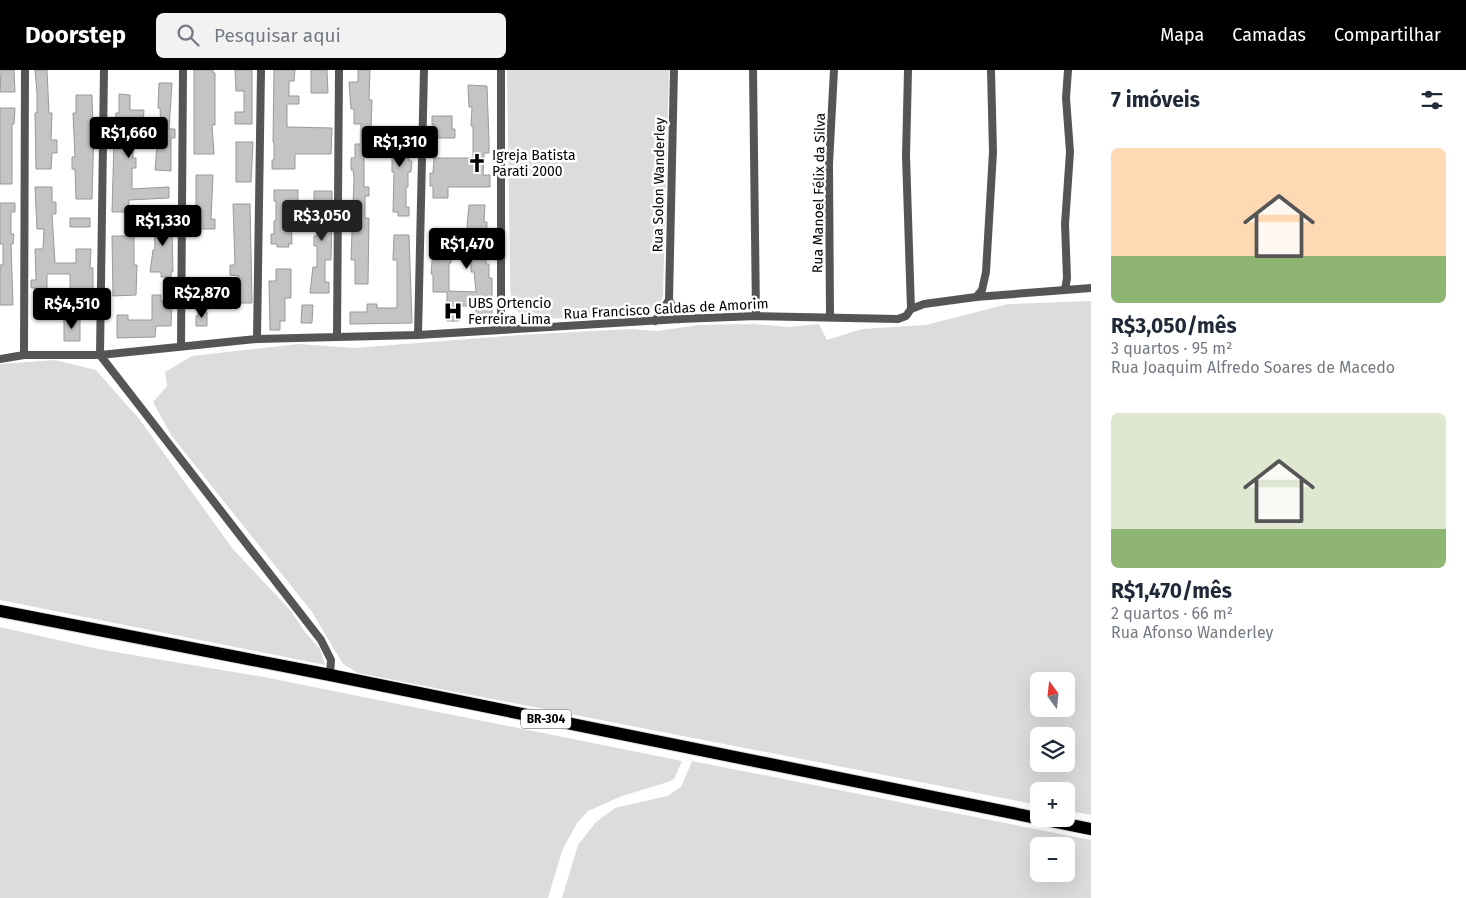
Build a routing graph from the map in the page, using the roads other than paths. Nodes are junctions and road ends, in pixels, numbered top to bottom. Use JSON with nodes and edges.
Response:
{"nodes":[{"id":1,"x":25,"y":70,"type":"edge"},
{"id":2,"x":104,"y":70,"type":"edge"},
{"id":3,"x":183,"y":70,"type":"edge"},
{"id":4,"x":261,"y":70,"type":"edge"},
{"id":5,"x":339,"y":70,"type":"edge"},
{"id":6,"x":424,"y":70,"type":"edge"},
{"id":7,"x":501,"y":70,"type":"edge"},
{"id":8,"x":674,"y":70,"type":"edge"},
{"id":9,"x":752,"y":70,"type":"edge"},
{"id":10,"x":834,"y":70,"type":"edge"},
{"id":11,"x":908,"y":70,"type":"edge"},
{"id":12,"x":991,"y":70,"type":"edge"},
{"id":13,"x":1068,"y":70,"type":"edge"},
{"id":14,"x":1091,"y":288,"type":"edge"},
{"id":15,"x":1065,"y":290,"type":"junction"},
{"id":16,"x":976,"y":296,"type":"junction"},
{"id":17,"x":669,"y":300,"type":"junction"},
{"id":18,"x":911,"y":309,"type":"junction"},
{"id":19,"x":756,"y":316,"type":"junction"},
{"id":20,"x":830,"y":316,"type":"junction"},
{"id":21,"x":680,"y":319,"type":"junction"},
{"id":22,"x":655,"y":321,"type":"junction"},
{"id":23,"x":501,"y":330,"type":"junction"},
{"id":24,"x":418,"y":335,"type":"junction"},
{"id":25,"x":337,"y":336,"type":"junction"},
{"id":26,"x":257,"y":339,"type":"junction"},
{"id":27,"x":181,"y":346,"type":"junction"},
{"id":28,"x":24,"y":355,"type":"junction"},
{"id":29,"x":100,"y":355,"type":"junction"},
{"id":30,"x":0,"y":359,"type":"edge"},
{"id":31,"x":0,"y":611,"type":"edge"},
{"id":32,"x":330,"y":675,"type":"junction"},
{"id":33,"x":1091,"y":829,"type":"edge"}],
"edges":[{"from":1,"to":28,"type":"street"},
{"from":2,"to":29,"type":"street"},
{"from":3,"to":27,"type":"street"},
{"from":4,"to":26,"type":"street"},
{"from":5,"to":25,"type":"street"},
{"from":6,"to":24,"type":"street"},
{"from":7,"to":23,"type":"street"},
{"from":8,"to":17,"type":"street","name":"Rua Solon Wanderley"},
{"from":9,"to":19,"type":"street"},
{"from":10,"to":20,"type":"street","name":"Rua Manoel Félix da Silva"},
{"from":11,"to":18,"type":"street"},
{"from":12,"to":16,"type":"street"},
{"from":13,"to":15,"type":"street"},
{"from":14,"to":15,"type":"street","name":"Rua Francisco Caldas de Amorim"},
{"from":15,"to":16,"type":"street","name":"Rua Francisco Caldas de Amorim"},
{"from":16,"to":18,"type":"street","name":"Rua Francisco Caldas de Amorim"},
{"from":17,"to":21,"type":"street"},
{"from":17,"to":22,"type":"street"},
{"from":18,"to":20,"type":"street","name":"Rua Francisco Caldas de Amorim"},
{"from":19,"to":20,"type":"street","name":"Rua Francisco Caldas de Amorim"},
{"from":19,"to":21,"type":"street","name":"Rua Francisco Caldas de Amorim"},
{"from":21,"to":22,"type":"street","name":"Rua Francisco Caldas de Amorim"},
{"from":22,"to":23,"type":"street","name":"Rua Francisco Caldas de Amorim"},
{"from":23,"to":24,"type":"street","name":"Rua Francisco Caldas de Amorim"},
{"from":24,"to":25,"type":"street","name":"Rua Francisco Caldas de Amorim"},
{"from":25,"to":26,"type":"street","name":"Rua Francisco Caldas de Amorim"},
{"from":26,"to":27,"type":"street","name":"Rua Francisco Caldas de Amorim"},
{"from":27,"to":29,"type":"street","name":"Rua Francisco Caldas de Amorim"},
{"from":28,"to":29,"type":"street","name":"Rua Francisco Caldas de Amorim"},
{"from":28,"to":30,"type":"street","name":"Rua Francisco Caldas de Amorim"},
{"from":29,"to":32,"type":"street"},
{"from":31,"to":32,"type":"highway","number":"BR-304"},
{"from":32,"to":33,"type":"highway","number":"BR-304"}]}
